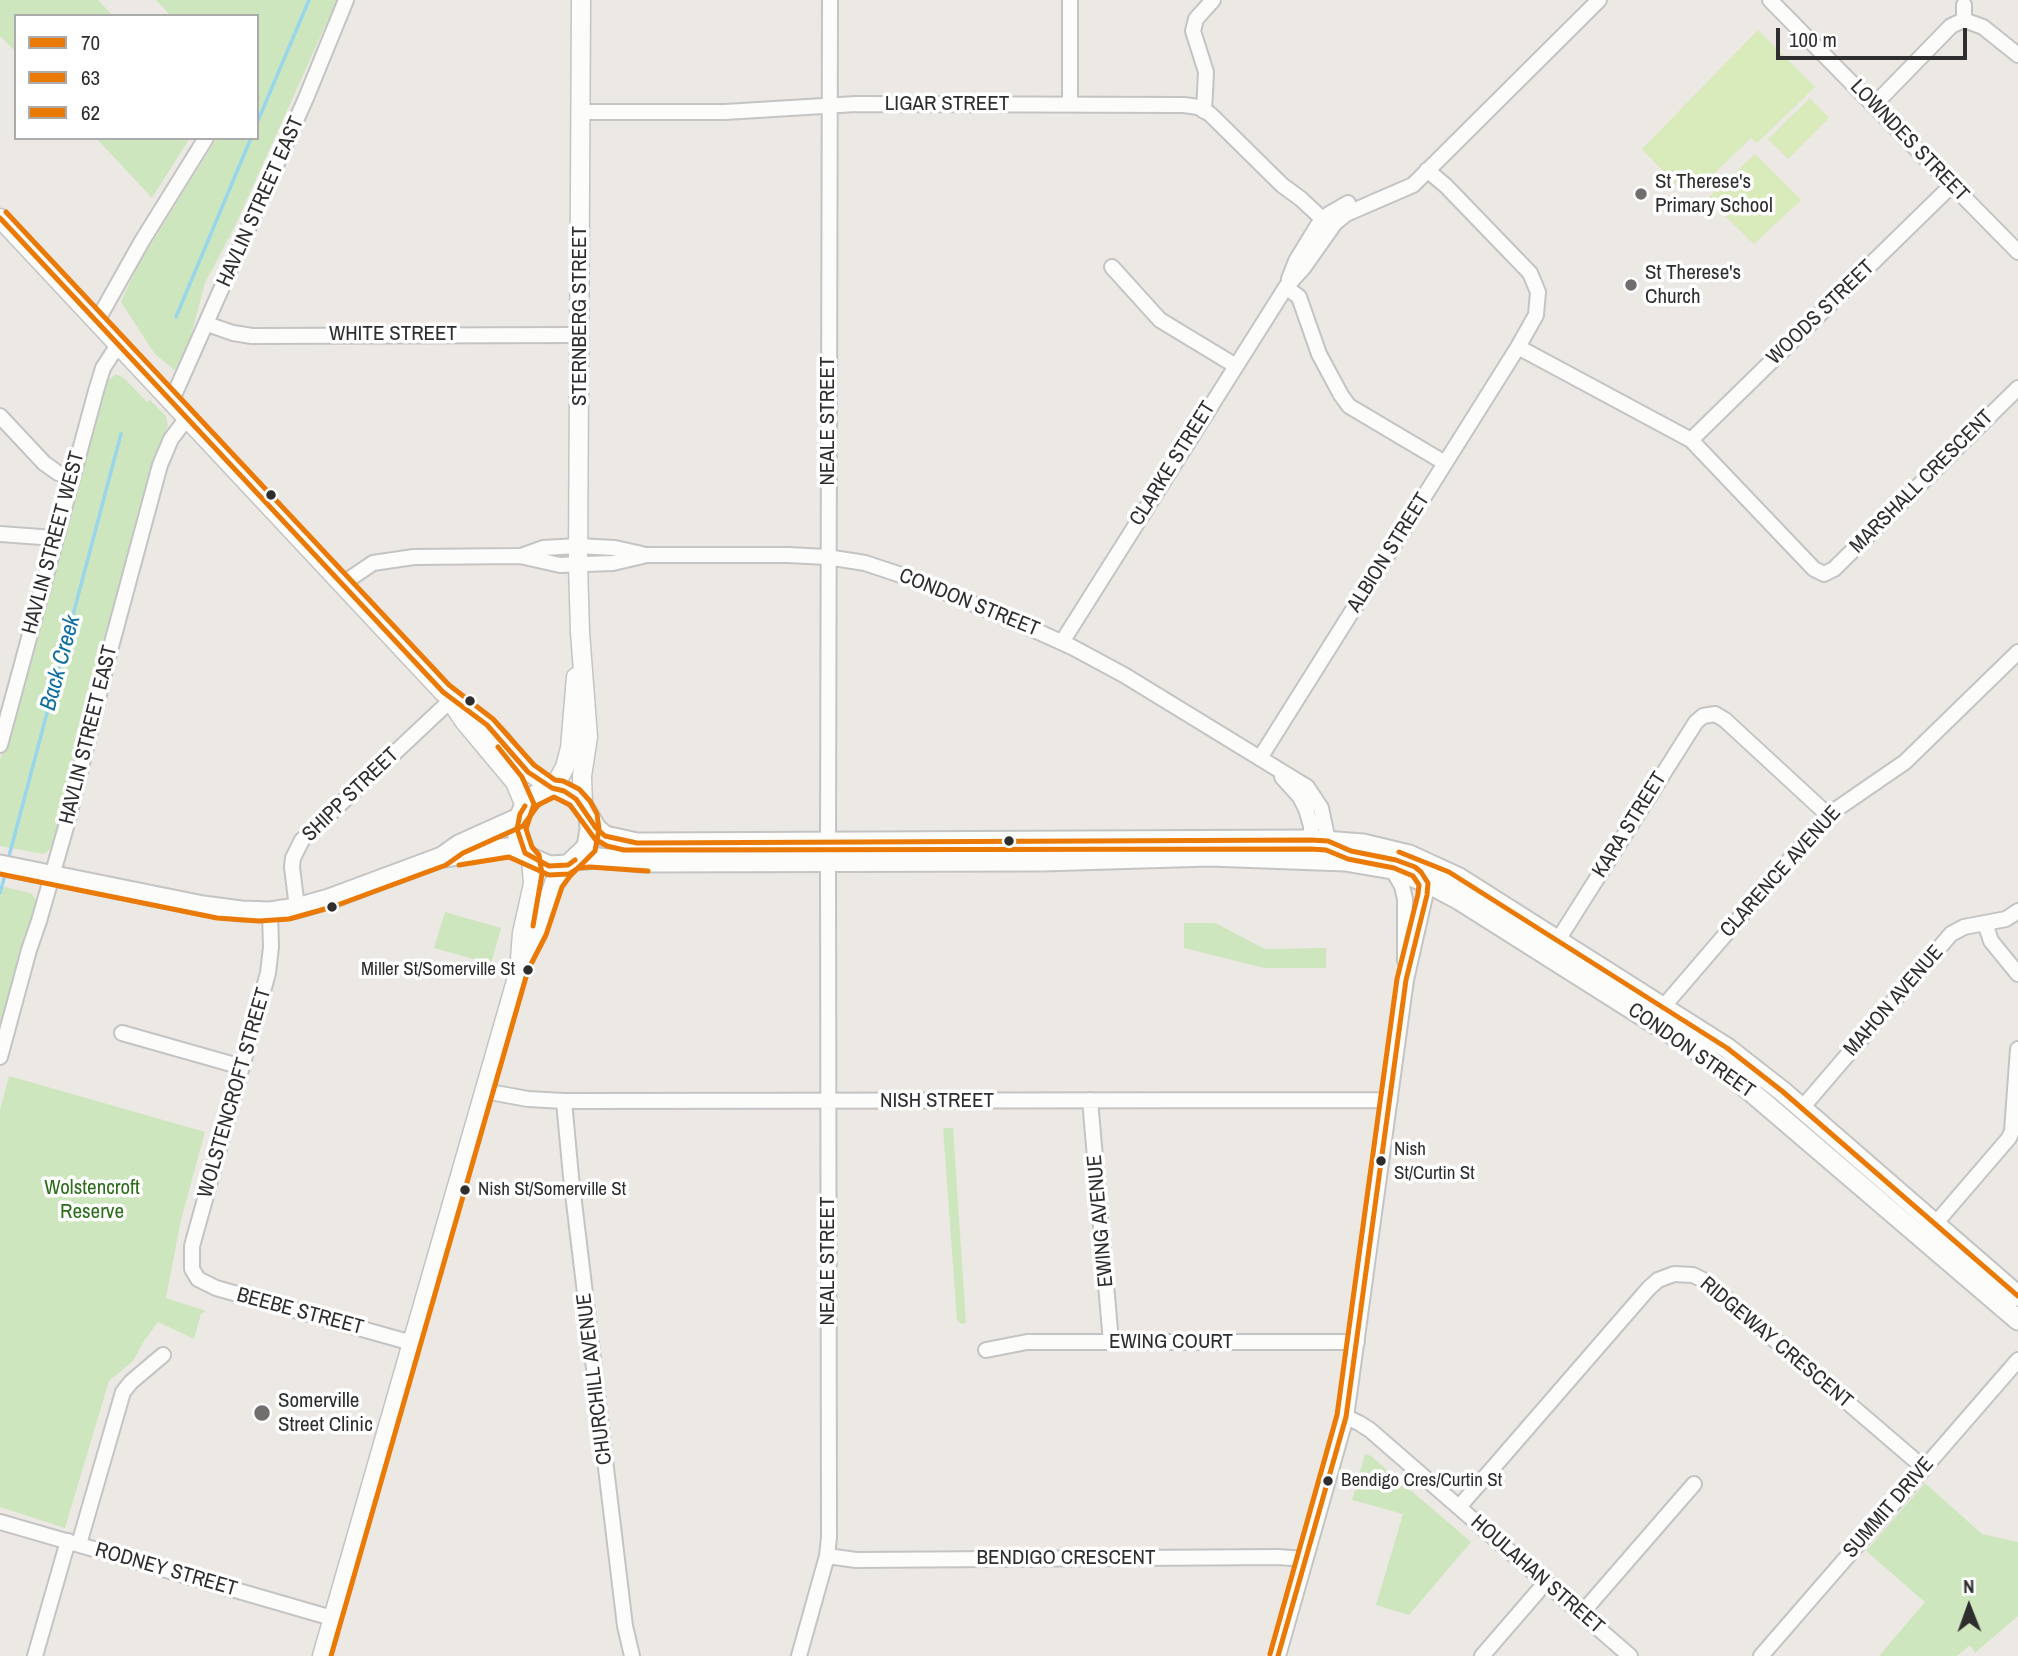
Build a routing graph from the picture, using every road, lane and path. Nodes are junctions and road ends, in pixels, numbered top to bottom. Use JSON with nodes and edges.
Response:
{"nodes":[{"id":1,"x":346,"y":0,"type":"edge"},
{"id":2,"x":581,"y":0,"type":"edge"},
{"id":3,"x":830,"y":0,"type":"edge"},
{"id":4,"x":1070,"y":0,"type":"edge"},
{"id":5,"x":1213,"y":0,"type":"edge"},
{"id":6,"x":1599,"y":0,"type":"edge"},
{"id":7,"x":1770,"y":0,"type":"edge"},
{"id":8,"x":2018,"y":55,"type":"edge"},
{"id":9,"x":1070,"y":104,"type":"junction"},
{"id":10,"x":830,"y":105,"type":"junction"},
{"id":11,"x":1874,"y":105,"type":"junction"},
{"id":12,"x":1204,"y":111,"type":"junction"},
{"id":13,"x":580,"y":112,"type":"junction"},
{"id":14,"x":205,"y":140,"type":"edge"},
{"id":15,"x":1427,"y":170,"type":"junction"},
{"id":16,"x":1952,"y":185,"type":"junction"},
{"id":17,"x":0,"y":218,"type":"edge"},
{"id":18,"x":1324,"y":227,"type":"junction"},
{"id":19,"x":2018,"y":252,"type":"edge"},
{"id":20,"x":1112,"y":267,"type":"dead end"},
{"id":21,"x":1286,"y":287,"type":"junction"},
{"id":22,"x":97,"y":321,"type":"junction"},
{"id":23,"x":207,"y":324,"type":"junction"},
{"id":24,"x":580,"y":335,"type":"junction"},
{"id":25,"x":118,"y":345,"type":"junction"},
{"id":26,"x":1518,"y":347,"type":"junction"},
{"id":27,"x":1236,"y":366,"type":"junction"},
{"id":28,"x":2018,"y":388,"type":"edge"},
{"id":29,"x":171,"y":402,"type":"junction"},
{"id":30,"x":0,"y":416,"type":"edge"},
{"id":31,"x":187,"y":418,"type":"junction"},
{"id":32,"x":1691,"y":440,"type":"junction"},
{"id":33,"x":1445,"y":464,"type":"junction"},
{"id":34,"x":71,"y":477,"type":"junction"},
{"id":35,"x":0,"y":534,"type":"edge"},
{"id":36,"x":55,"y":538,"type":"junction"},
{"id":37,"x":578,"y":546,"type":"junction"},
{"id":38,"x":647,"y":555,"type":"junction"},
{"id":39,"x":520,"y":556,"type":"junction"},
{"id":40,"x":827,"y":557,"type":"junction"},
{"id":41,"x":578,"y":565,"type":"junction"},
{"id":42,"x":342,"y":584,"type":"junction"},
{"id":43,"x":580,"y":632,"type":"junction"},
{"id":44,"x":1062,"y":642,"type":"junction"},
{"id":45,"x":2018,"y":652,"type":"edge"},
{"id":46,"x":1702,"y":699,"type":"dead end"},
{"id":47,"x":451,"y":700,"type":"junction"},
{"id":48,"x":1706,"y":715,"type":"junction"},
{"id":49,"x":0,"y":745,"type":"edge"},
{"id":50,"x":1259,"y":758,"type":"junction"},
{"id":51,"x":552,"y":788,"type":"junction"},
{"id":52,"x":586,"y":811,"type":"junction"},
{"id":53,"x":522,"y":812,"type":"junction"},
{"id":54,"x":1828,"y":815,"type":"junction"},
{"id":55,"x":1320,"y":841,"type":"junction"},
{"id":56,"x":828,"y":852,"type":"junction"},
{"id":57,"x":528,"y":856,"type":"junction"},
{"id":58,"x":442,"y":857,"type":"junction"},
{"id":59,"x":571,"y":863,"type":"junction"},
{"id":60,"x":0,"y":865,"type":"edge"},
{"id":61,"x":1392,"y":869,"type":"junction"},
{"id":62,"x":51,"y":876,"type":"junction"},
{"id":63,"x":1428,"y":883,"type":"junction"},
{"id":64,"x":297,"y":908,"type":"junction"},
{"id":65,"x":2018,"y":911,"type":"edge"},
{"id":66,"x":270,"y":912,"type":"junction"},
{"id":67,"x":1985,"y":923,"type":"junction"},
{"id":68,"x":1558,"y":940,"type":"junction"},
{"id":69,"x":520,"y":967,"type":"junction"},
{"id":70,"x":2018,"y":974,"type":"edge"},
{"id":71,"x":1406,"y":980,"type":"junction"},
{"id":72,"x":1658,"y":1014,"type":"junction"},
{"id":73,"x":122,"y":1033,"type":"dead end"},
{"id":74,"x":2018,"y":1049,"type":"edge"},
{"id":75,"x":0,"y":1057,"type":"edge"},
{"id":76,"x":242,"y":1066,"type":"junction"},
{"id":77,"x":485,"y":1091,"type":"junction"},
{"id":78,"x":829,"y":1100,"type":"junction"},
{"id":79,"x":1090,"y":1100,"type":"junction"},
{"id":80,"x":1390,"y":1100,"type":"junction"},
{"id":81,"x":564,"y":1101,"type":"junction"},
{"id":82,"x":1796,"y":1115,"type":"junction"},
{"id":83,"x":1935,"y":1224,"type":"junction"},
{"id":84,"x":193,"y":1273,"type":"joint"},
{"id":85,"x":2018,"y":1296,"type":"edge"},
{"id":86,"x":2018,"y":1320,"type":"edge"},
{"id":87,"x":1111,"y":1342,"type":"junction"},
{"id":88,"x":1357,"y":1342,"type":"junction"},
{"id":89,"x":412,"y":1343,"type":"junction"},
{"id":90,"x":986,"y":1350,"type":"dead end"},
{"id":91,"x":163,"y":1355,"type":"dead end"},
{"id":92,"x":2018,"y":1360,"type":"edge"},
{"id":93,"x":1346,"y":1418,"type":"junction"},
{"id":94,"x":1924,"y":1468,"type":"junction"},
{"id":95,"x":1694,"y":1484,"type":"dead end"},
{"id":96,"x":1459,"y":1507,"type":"junction"},
{"id":97,"x":0,"y":1522,"type":"edge"},
{"id":98,"x":73,"y":1543,"type":"junction"},
{"id":99,"x":827,"y":1556,"type":"junction"},
{"id":100,"x":1306,"y":1559,"type":"junction"},
{"id":101,"x":1546,"y":1582,"type":"junction"},
{"id":102,"x":1582,"y":1613,"type":"junction"},
{"id":103,"x":332,"y":1618,"type":"junction"},
{"id":104,"x":35,"y":1656,"type":"edge"},
{"id":105,"x":321,"y":1656,"type":"edge"},
{"id":106,"x":632,"y":1656,"type":"edge"},
{"id":107,"x":799,"y":1656,"type":"edge"},
{"id":108,"x":1278,"y":1656,"type":"edge"},
{"id":109,"x":1482,"y":1656,"type":"edge"},
{"id":110,"x":1630,"y":1656,"type":"edge"},
{"id":111,"x":1761,"y":1656,"type":"edge"}],
"edges":[{"from":1,"to":23,"type":"street","name":"HAVLIN STREET EAST"},
{"from":2,"to":13,"type":"street","name":"STERNBERG STREET"},
{"from":3,"to":10,"type":"street","name":"NEALE STREET"},
{"from":4,"to":9,"type":"street"},
{"from":5,"to":12,"type":"street"},
{"from":6,"to":15,"type":"street","name":"CLARKE STREET"},
{"from":7,"to":11,"type":"street","name":"LOWNDES STREET"},
{"from":8,"to":11,"type":"street"},
{"from":9,"to":10,"type":"street","name":"LIGAR STREET"},
{"from":9,"to":12,"type":"street","name":"LIGAR STREET"},
{"from":10,"to":13,"type":"street","name":"LIGAR STREET"},
{"from":10,"to":40,"type":"street","name":"NEALE STREET"},
{"from":11,"to":16,"type":"street","name":"LOWNDES STREET"},
{"from":12,"to":18,"type":"street"},
{"from":13,"to":24,"type":"street","name":"STERNBERG STREET"},
{"from":14,"to":22,"type":"street"},
{"from":15,"to":18,"type":"street","name":"CLARKE STREET"},
{"from":15,"to":26,"type":"street","name":"ALBION STREET"},
{"from":16,"to":19,"type":"street","name":"LOWNDES STREET"},
{"from":16,"to":32,"type":"street","name":"WOODS STREET"},
{"from":17,"to":22,"type":"street"},
{"from":18,"to":21,"type":"street","name":"CLARKE STREET"},
{"from":20,"to":27,"type":"street"},
{"from":21,"to":27,"type":"street","name":"CLARKE STREET"},
{"from":21,"to":33,"type":"street"},
{"from":22,"to":25,"type":"street"},
{"from":23,"to":24,"type":"street","name":"WHITE STREET"},
{"from":23,"to":29,"type":"street","name":"HAVLIN STREET EAST"},
{"from":24,"to":37,"type":"street","name":"STERNBERG STREET"},
{"from":25,"to":29,"type":"street"},
{"from":25,"to":34,"type":"street","name":"HAVLIN STREET WEST"},
{"from":26,"to":32,"type":"street","name":"MARSHALL CRESCENT"},
{"from":26,"to":33,"type":"street","name":"ALBION STREET"},
{"from":27,"to":44,"type":"street","name":"CLARKE STREET"},
{"from":28,"to":32,"type":"street","name":"MARSHALL CRESCENT"},
{"from":29,"to":31,"type":"street"},
{"from":30,"to":34,"type":"street"},
{"from":31,"to":42,"type":"street"},
{"from":31,"to":62,"type":"street","name":"HAVLIN STREET EAST"},
{"from":33,"to":50,"type":"street","name":"ALBION STREET"},
{"from":34,"to":36,"type":"street","name":"HAVLIN STREET WEST"},
{"from":35,"to":36,"type":"street"},
{"from":36,"to":49,"type":"street","name":"HAVLIN STREET WEST"},
{"from":37,"to":38,"type":"street","name":"CONDON STREET"},
{"from":37,"to":39,"type":"street","name":"CONDON STREET"},
{"from":37,"to":41,"type":"street","name":"STERNBERG STREET"},
{"from":38,"to":40,"type":"street","name":"CONDON STREET"},
{"from":38,"to":41,"type":"street","name":"CONDON STREET"},
{"from":39,"to":41,"type":"street","name":"CONDON STREET"},
{"from":39,"to":42,"type":"street","name":"CONDON STREET"},
{"from":40,"to":44,"type":"street","name":"CONDON STREET"},
{"from":40,"to":56,"type":"street","name":"NEALE STREET"},
{"from":41,"to":43,"type":"street","name":"STERNBERG STREET"},
{"from":42,"to":47,"type":"street"},
{"from":43,"to":51,"type":"street","name":"STERNBERG STREET"},
{"from":43,"to":52,"type":"street","name":"STERNBERG STREET"},
{"from":44,"to":50,"type":"street","name":"CONDON STREET"},
{"from":45,"to":54,"type":"street","name":"CLARENCE AVENUE"},
{"from":46,"to":48,"type":"street"},
{"from":47,"to":51,"type":"street"},
{"from":47,"to":53,"type":"street"},
{"from":47,"to":64,"type":"street","name":"SHIPP STREET"},
{"from":48,"to":54,"type":"street"},
{"from":48,"to":68,"type":"street","name":"KARA STREET"},
{"from":50,"to":55,"type":"street","name":"CONDON STREET"},
{"from":51,"to":52,"type":"main road"},
{"from":51,"to":53,"type":"main road"},
{"from":52,"to":56,"type":"main road"},
{"from":52,"to":59,"type":"main road"},
{"from":53,"to":57,"type":"main road"},
{"from":53,"to":58,"type":"main road"},
{"from":54,"to":72,"type":"street","name":"CLARENCE AVENUE"},
{"from":55,"to":56,"type":"main road"},
{"from":55,"to":63,"type":"main road"},
{"from":55,"to":68,"type":"main road","name":"CONDON STREET"},
{"from":56,"to":59,"type":"main road"},
{"from":56,"to":61,"type":"main road","name":"CONDON STREET"},
{"from":56,"to":78,"type":"street","name":"NEALE STREET"},
{"from":57,"to":58,"type":"main road"},
{"from":57,"to":59,"type":"main road"},
{"from":57,"to":69,"type":"street"},
{"from":58,"to":64,"type":"main road"},
{"from":59,"to":69,"type":"street"},
{"from":60,"to":62,"type":"main road"},
{"from":61,"to":63,"type":"main road","name":"CONDON STREET"},
{"from":61,"to":71,"type":"street"},
{"from":62,"to":66,"type":"main road"},
{"from":62,"to":75,"type":"street","name":"HAVLIN STREET EAST"},
{"from":63,"to":71,"type":"street"},
{"from":63,"to":72,"type":"main road","name":"CONDON STREET"},
{"from":64,"to":66,"type":"main road"},
{"from":65,"to":67,"type":"street","name":"MAHON AVENUE"},
{"from":66,"to":76,"type":"street","name":"WOLSTENCROFT STREET"},
{"from":67,"to":70,"type":"street"},
{"from":67,"to":82,"type":"street","name":"MAHON AVENUE"},
{"from":68,"to":72,"type":"main road","name":"CONDON STREET"},
{"from":69,"to":77,"type":"street"},
{"from":71,"to":80,"type":"street"},
{"from":72,"to":82,"type":"main road","name":"CONDON STREET"},
{"from":73,"to":76,"type":"street"},
{"from":74,"to":83,"type":"street"},
{"from":76,"to":84,"type":"street","name":"WOLSTENCROFT STREET"},
{"from":77,"to":81,"type":"street","name":"NISH STREET"},
{"from":77,"to":89,"type":"street"},
{"from":78,"to":79,"type":"street","name":"NISH STREET"},
{"from":78,"to":81,"type":"street","name":"NISH STREET"},
{"from":78,"to":99,"type":"street","name":"NEALE STREET"},
{"from":79,"to":80,"type":"street","name":"NISH STREET"},
{"from":79,"to":87,"type":"street","name":"EWING AVENUE"},
{"from":80,"to":88,"type":"street"},
{"from":81,"to":106,"type":"street","name":"CHURCHILL AVENUE"},
{"from":82,"to":83,"type":"main road","name":"CONDON STREET"},
{"from":82,"to":86,"type":"main road","name":"CONDON STREET"},
{"from":83,"to":85,"type":"main road","name":"CONDON STREET"},
{"from":84,"to":89,"type":"street","name":"BEEBE STREET"},
{"from":87,"to":88,"type":"street","name":"EWING COURT"},
{"from":87,"to":90,"type":"street","name":"EWING COURT"},
{"from":88,"to":93,"type":"street"},
{"from":89,"to":103,"type":"street"},
{"from":91,"to":98,"type":"street"},
{"from":92,"to":94,"type":"street","name":"SUMMIT DRIVE"},
{"from":93,"to":96,"type":"street","name":"HOULAHAN STREET"},
{"from":93,"to":100,"type":"street"},
{"from":94,"to":96,"type":"street","name":"RIDGEWAY CRESCENT"},
{"from":94,"to":111,"type":"street","name":"SUMMIT DRIVE"},
{"from":95,"to":102,"type":"street"},
{"from":96,"to":101,"type":"street","name":"HOULAHAN STREET"},
{"from":97,"to":98,"type":"street","name":"RODNEY STREET"},
{"from":98,"to":103,"type":"street","name":"RODNEY STREET"},
{"from":98,"to":104,"type":"street"},
{"from":99,"to":100,"type":"street","name":"BENDIGO CRESCENT"},
{"from":99,"to":107,"type":"street","name":"NEALE STREET"},
{"from":100,"to":108,"type":"street"},
{"from":101,"to":102,"type":"street","name":"HOULAHAN STREET"},
{"from":101,"to":109,"type":"street"},
{"from":102,"to":110,"type":"street","name":"HOULAHAN STREET"},
{"from":103,"to":105,"type":"street"}]}
